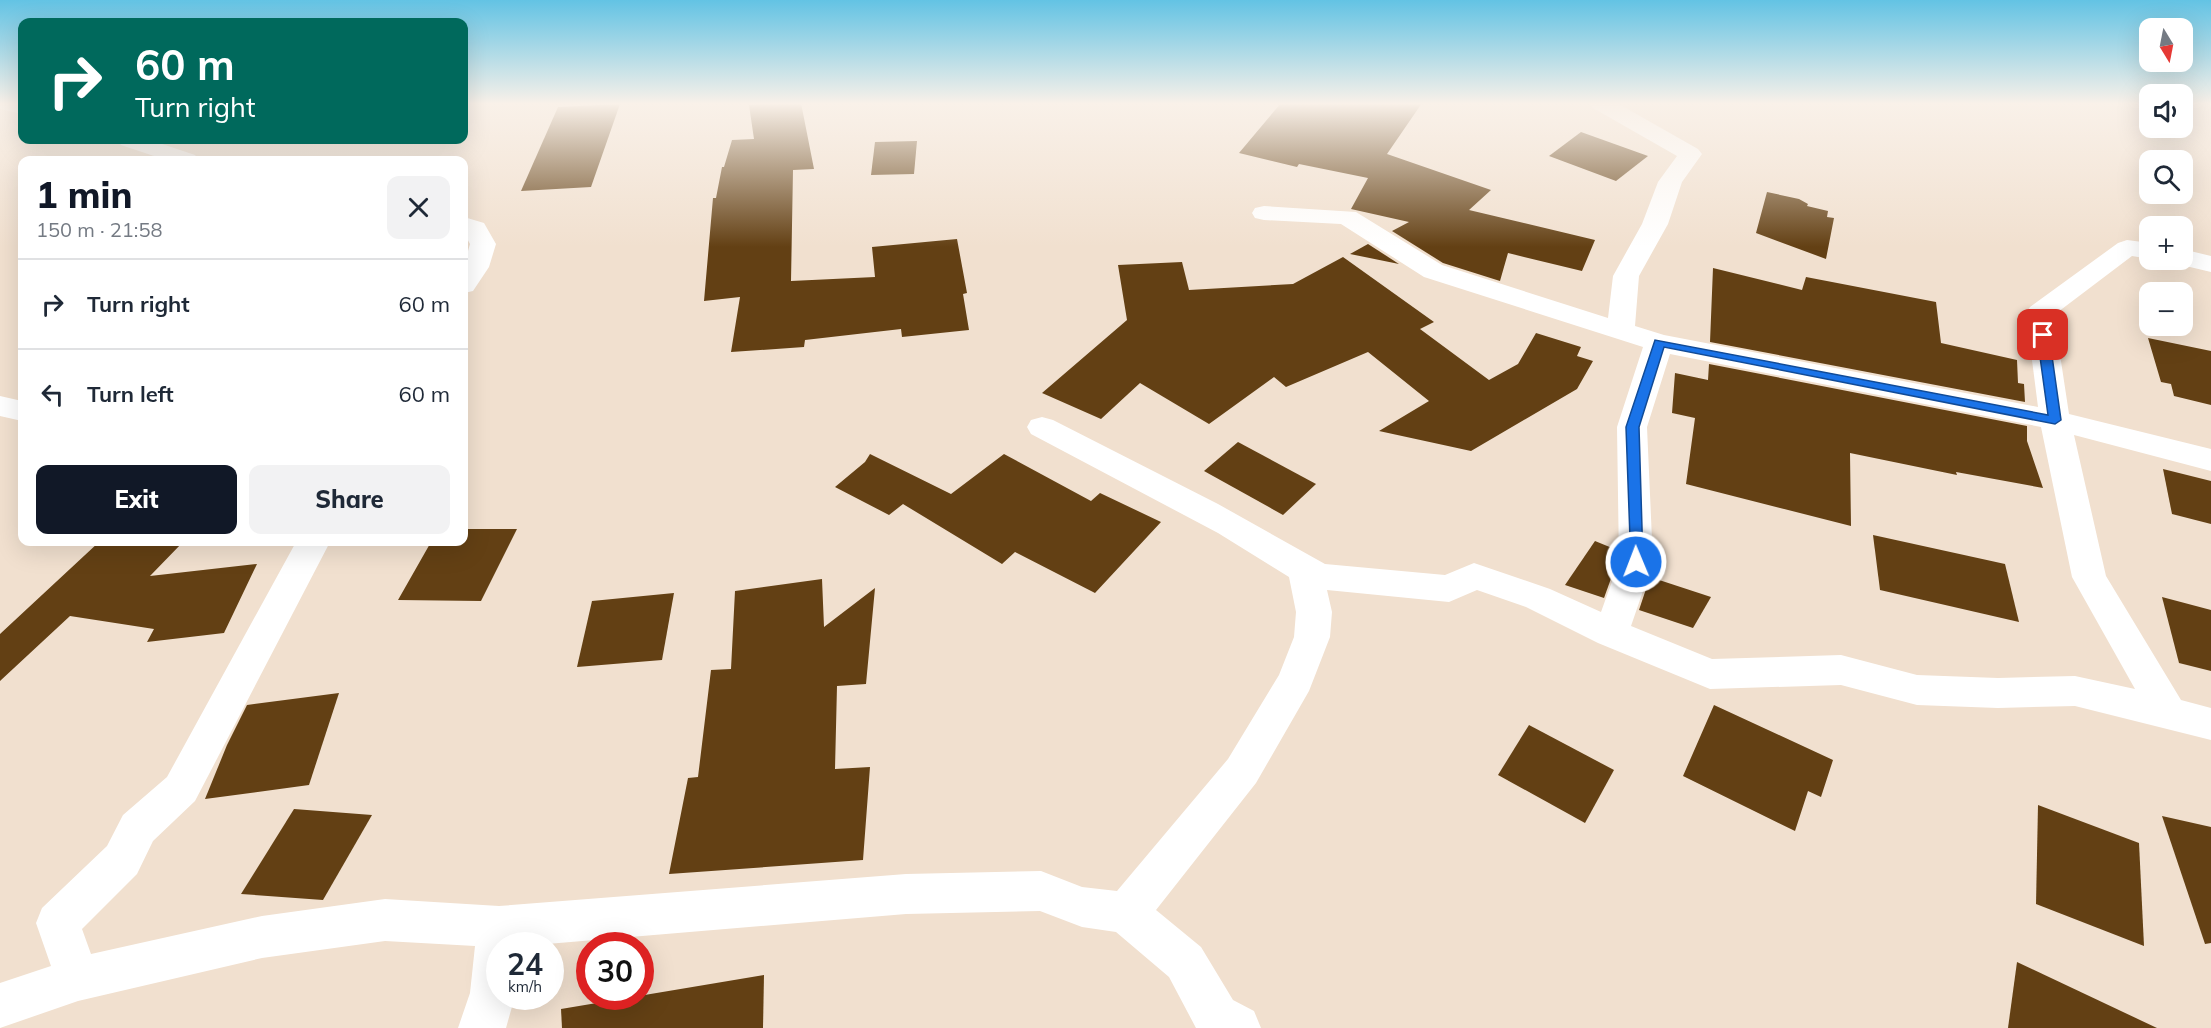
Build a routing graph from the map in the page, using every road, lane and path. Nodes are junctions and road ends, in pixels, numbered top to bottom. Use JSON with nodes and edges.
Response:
{"nodes":[{"id":1,"x":161,"y":151,"type":"edge"},
{"id":2,"x":1685,"y":151,"type":"edge"},
{"id":3,"x":175,"y":156,"type":"edge"},
{"id":4,"x":1264,"y":213,"type":"dead end"},
{"id":5,"x":468,"y":226,"type":"edge"},
{"id":6,"x":2139,"y":250,"type":"edge"},
{"id":7,"x":2193,"y":260,"type":"edge"},
{"id":8,"x":2211,"y":264,"type":"edge"},
{"id":9,"x":468,"y":279,"type":"edge"},
{"id":10,"x":1621,"y":332,"type":"junction"},
{"id":11,"x":1659,"y":343,"type":"junction"},
{"id":12,"x":0,"y":406,"type":"edge"},
{"id":13,"x":18,"y":410,"type":"edge"},
{"id":14,"x":2055,"y":420,"type":"junction"},
{"id":15,"x":1042,"y":427,"type":"dead end"},
{"id":16,"x":2211,"y":460,"type":"edge"},
{"id":17,"x":311,"y":546,"type":"edge"},
{"id":18,"x":1305,"y":571,"type":"junction"},
{"id":19,"x":1611,"y":633,"type":"junction"},
{"id":20,"x":2168,"y":711,"type":"junction"},
{"id":21,"x":2211,"y":724,"type":"edge"},
{"id":22,"x":1126,"y":913,"type":"junction"},
{"id":23,"x":499,"y":927,"type":"junction"},
{"id":24,"x":78,"y":979,"type":"junction"},
{"id":25,"x":0,"y":1006,"type":"edge"},
{"id":26,"x":482,"y":1028,"type":"edge"},
{"id":27,"x":1237,"y":1028,"type":"edge"}],
"edges":[{"from":1,"to":3,"type":"street"},
{"from":2,"to":10,"type":"street"},
{"from":4,"to":10,"type":"street"},
{"from":5,"to":9,"type":"street"},
{"from":6,"to":14,"type":"street"},
{"from":7,"to":8,"type":"street"},
{"from":10,"to":11,"type":"street"},
{"from":11,"to":14,"type":"street"},
{"from":11,"to":19,"type":"street"},
{"from":12,"to":13,"type":"street"},
{"from":14,"to":16,"type":"street"},
{"from":14,"to":20,"type":"street"},
{"from":15,"to":18,"type":"street"},
{"from":17,"to":24,"type":"street"},
{"from":18,"to":19,"type":"street"},
{"from":18,"to":22,"type":"street"},
{"from":19,"to":20,"type":"street"},
{"from":20,"to":21,"type":"street"},
{"from":22,"to":23,"type":"street"},
{"from":22,"to":27,"type":"street"},
{"from":23,"to":24,"type":"street"},
{"from":23,"to":26,"type":"street"},
{"from":24,"to":25,"type":"street"}]}
